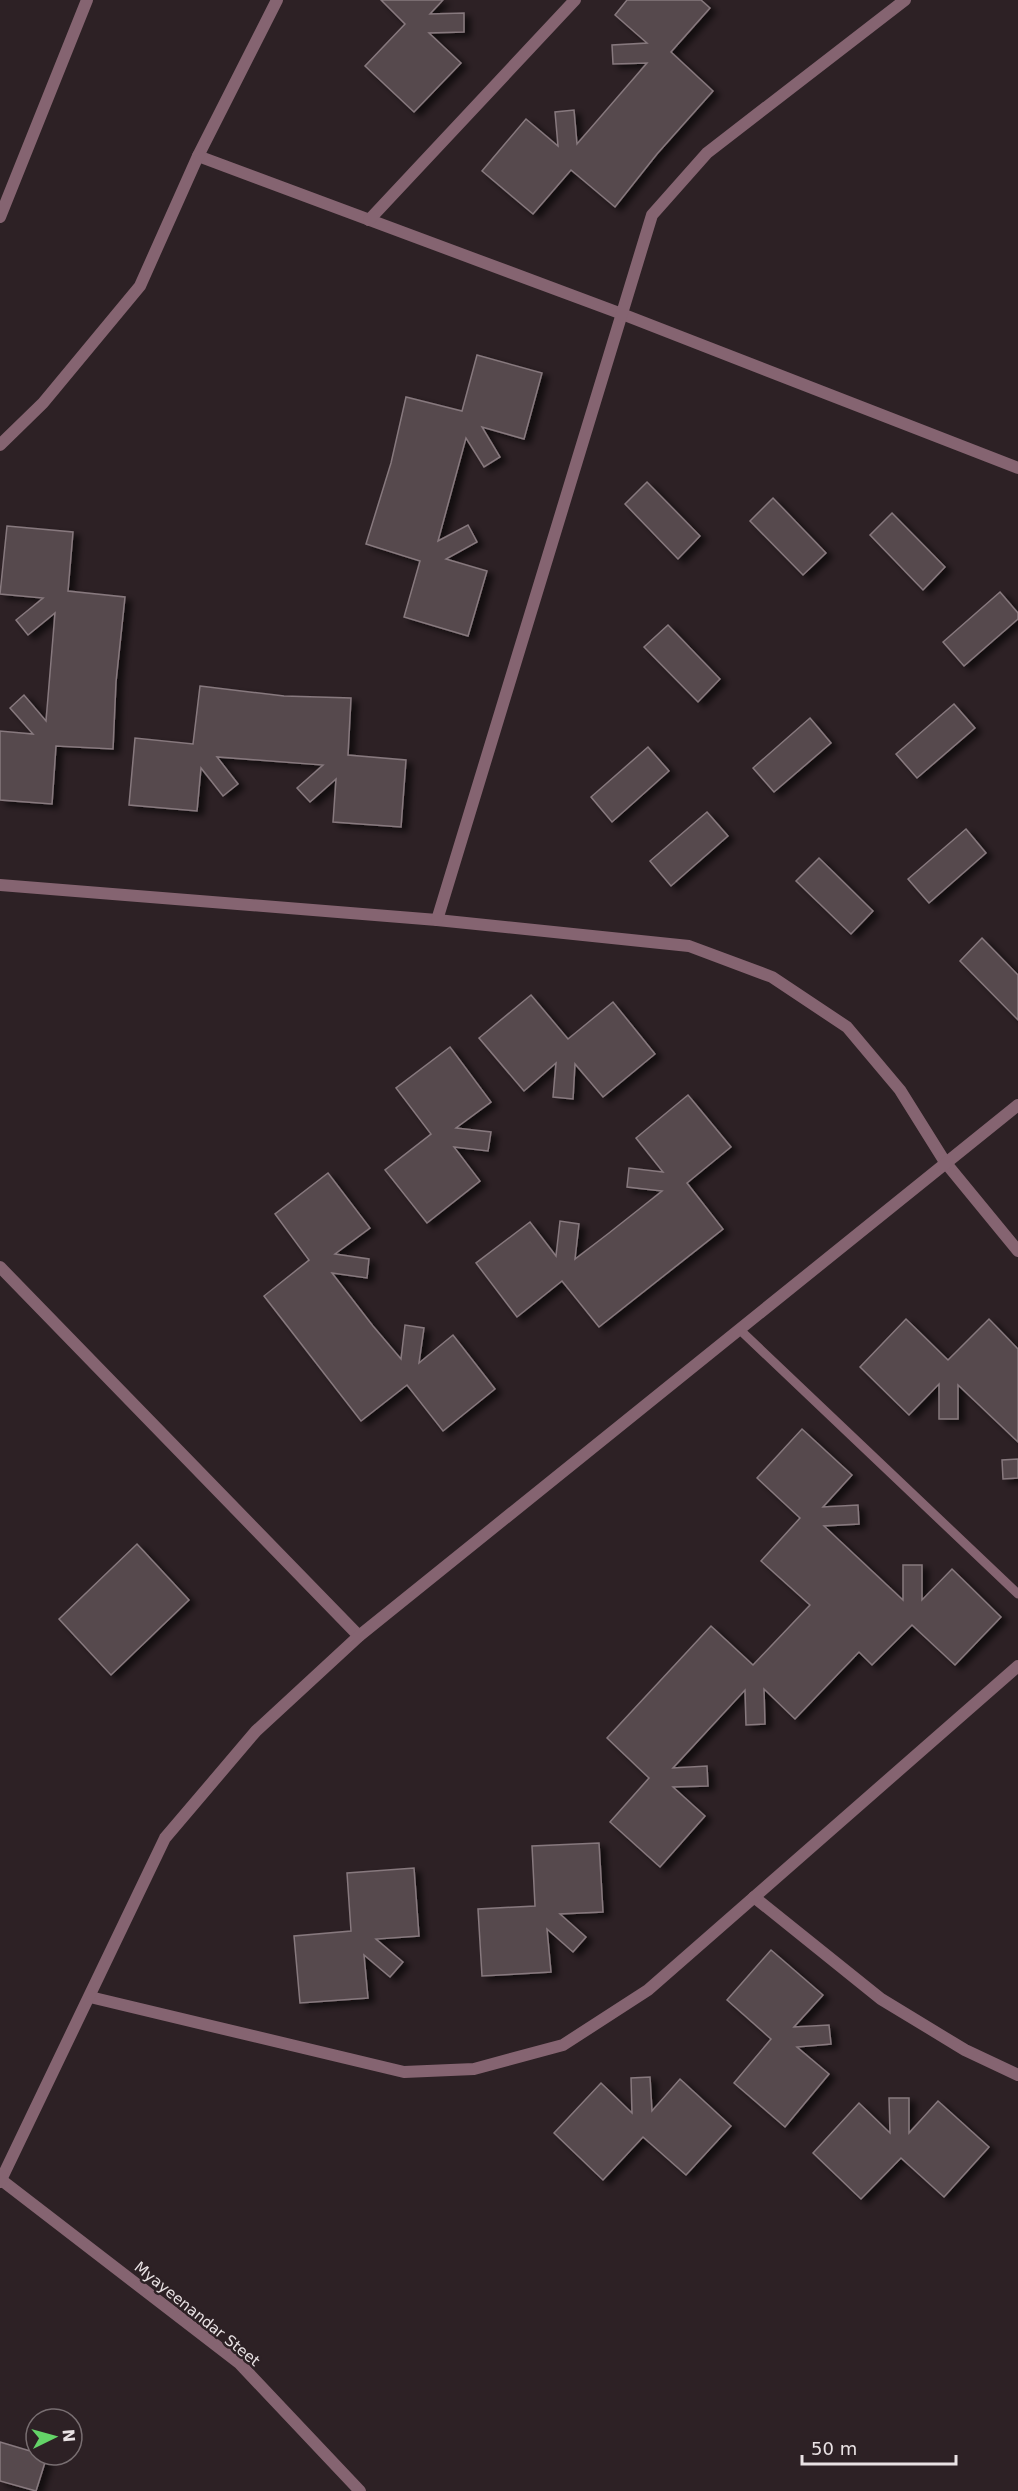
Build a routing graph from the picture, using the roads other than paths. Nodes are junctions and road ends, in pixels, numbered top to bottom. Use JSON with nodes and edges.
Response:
{"nodes":[{"id":1,"x":87,"y":0,"type":"edge"},
{"id":2,"x":277,"y":0,"type":"edge"},
{"id":3,"x":575,"y":0,"type":"edge"},
{"id":4,"x":905,"y":0,"type":"edge"},
{"id":5,"x":198,"y":156,"type":"junction"},
{"id":6,"x":0,"y":217,"type":"edge"},
{"id":7,"x":369,"y":220,"type":"junction"},
{"id":8,"x":622,"y":314,"type":"junction"},
{"id":9,"x":0,"y":445,"type":"edge"},
{"id":10,"x":1018,"y":468,"type":"edge"},
{"id":11,"x":0,"y":885,"type":"edge"},
{"id":12,"x":437,"y":920,"type":"junction"},
{"id":13,"x":1018,"y":1105,"type":"edge"},
{"id":14,"x":945,"y":1162,"type":"junction"},
{"id":15,"x":1018,"y":1251,"type":"edge"},
{"id":16,"x":0,"y":1267,"type":"edge"},
{"id":17,"x":739,"y":1329,"type":"junction"},
{"id":18,"x":1018,"y":1594,"type":"edge"},
{"id":19,"x":359,"y":1636,"type":"junction"},
{"id":20,"x":1018,"y":1666,"type":"edge"},
{"id":21,"x":754,"y":1897,"type":"junction"},
{"id":22,"x":90,"y":1997,"type":"junction"},
{"id":23,"x":1018,"y":2075,"type":"edge"},
{"id":24,"x":0,"y":2180,"type":"edge"},
{"id":25,"x":360,"y":2491,"type":"edge"}],
"edges":[{"from":1,"to":6,"type":"street"},
{"from":2,"to":5,"type":"street"},
{"from":3,"to":7,"type":"street"},
{"from":4,"to":8,"type":"street"},
{"from":5,"to":7,"type":"street"},
{"from":5,"to":9,"type":"street"},
{"from":7,"to":8,"type":"street"},
{"from":8,"to":10,"type":"street"},
{"from":8,"to":12,"type":"street"},
{"from":11,"to":12,"type":"street"},
{"from":12,"to":14,"type":"street"},
{"from":13,"to":14,"type":"street"},
{"from":14,"to":15,"type":"street"},
{"from":14,"to":17,"type":"street"},
{"from":16,"to":19,"type":"street"},
{"from":17,"to":18,"type":"lane"},
{"from":17,"to":19,"type":"street"},
{"from":19,"to":22,"type":"street"},
{"from":20,"to":21,"type":"street"},
{"from":21,"to":22,"type":"street"},
{"from":21,"to":23,"type":"street"},
{"from":22,"to":24,"type":"street"},
{"from":24,"to":25,"type":"street","name":"Myayeenandar Steet"}]}
